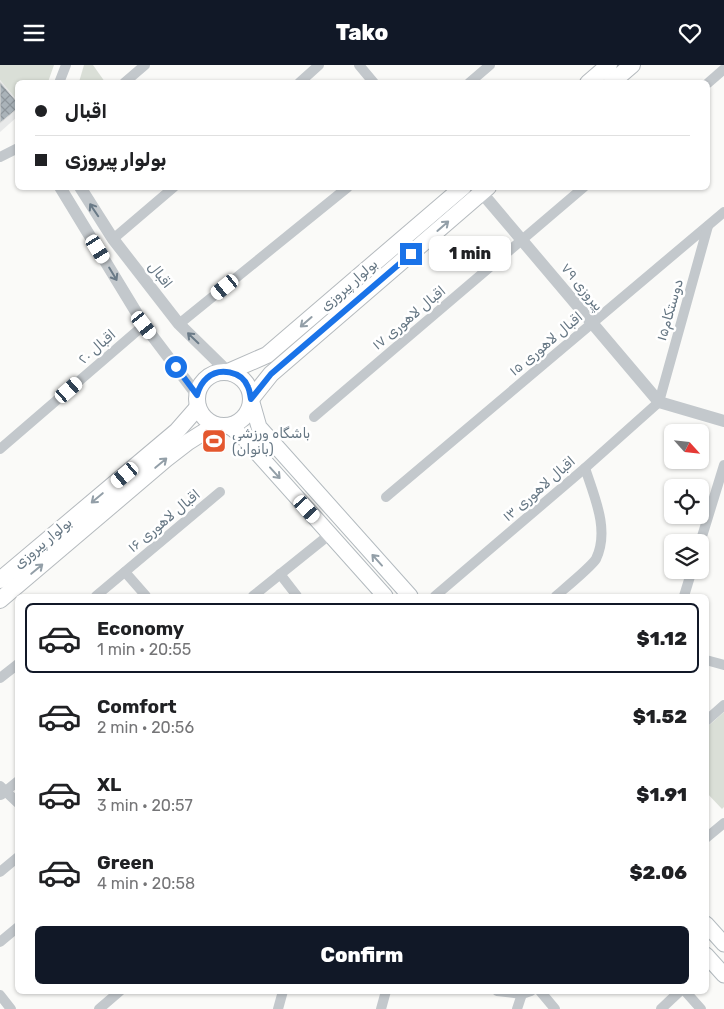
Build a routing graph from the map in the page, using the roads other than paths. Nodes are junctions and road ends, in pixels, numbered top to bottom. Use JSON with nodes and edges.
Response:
{"nodes":[{"id":1,"x":66,"y":65,"type":"edge"},
{"id":2,"x":145,"y":65,"type":"edge"},
{"id":3,"x":319,"y":65,"type":"edge"},
{"id":4,"x":359,"y":65,"type":"edge"},
{"id":5,"x":490,"y":65,"type":"edge"},
{"id":6,"x":609,"y":65,"type":"edge"},
{"id":7,"x":632,"y":65,"type":"edge"},
{"id":8,"x":724,"y":69,"type":"edge"},
{"id":9,"x":60,"y":80,"type":"edge"},
{"id":10,"x":128,"y":80,"type":"edge"},
{"id":11,"x":302,"y":80,"type":"edge"},
{"id":12,"x":372,"y":80,"type":"edge"},
{"id":13,"x":472,"y":80,"type":"edge"},
{"id":14,"x":592,"y":80,"type":"edge"},
{"id":15,"x":614,"y":80,"type":"edge"},
{"id":16,"x":710,"y":81,"type":"edge"},
{"id":17,"x":15,"y":150,"type":"edge"},
{"id":18,"x":0,"y":157,"type":"edge"},
{"id":19,"x":62,"y":190,"type":"edge"},
{"id":20,"x":82,"y":190,"type":"edge"},
{"id":21,"x":171,"y":190,"type":"edge"},
{"id":22,"x":344,"y":190,"type":"edge"},
{"id":23,"x":460,"y":190,"type":"edge"},
{"id":24,"x":485,"y":190,"type":"edge"},
{"id":25,"x":580,"y":190,"type":"edge"},
{"id":26,"x":724,"y":212,"type":"edge"},
{"id":27,"x":708,"y":226,"type":"junction"},
{"id":28,"x":114,"y":239,"type":"junction"},
{"id":29,"x":522,"y":240,"type":"junction"},
{"id":30,"x":592,"y":323,"type":"junction"},
{"id":31,"x":179,"y":324,"type":"junction"},
{"id":32,"x":144,"y":325,"type":"junction"},
{"id":33,"x":228,"y":372,"type":"junction"},
{"id":34,"x":251,"y":399,"type":"junction"},
{"id":35,"x":197,"y":401,"type":"junction"},
{"id":36,"x":659,"y":401,"type":"junction"},
{"id":37,"x":314,"y":417,"type":"dead end"},
{"id":38,"x":724,"y":421,"type":"edge"},
{"id":39,"x":222,"y":425,"type":"junction"},
{"id":40,"x":0,"y":449,"type":"edge"},
{"id":41,"x":724,"y":465,"type":"edge"},
{"id":42,"x":586,"y":468,"type":"junction"},
{"id":43,"x":220,"y":492,"type":"dead end"},
{"id":44,"x":386,"y":497,"type":"dead end"},
{"id":45,"x":703,"y":534,"type":"edge"},
{"id":46,"x":329,"y":535,"type":"junction"},
{"id":47,"x":125,"y":571,"type":"junction"},
{"id":48,"x":280,"y":574,"type":"junction"},
{"id":49,"x":689,"y":579,"type":"edge"},
{"id":50,"x":0,"y":580,"type":"edge"},
{"id":51,"x":98,"y":594,"type":"edge"},
{"id":52,"x":144,"y":594,"type":"edge"},
{"id":53,"x":255,"y":594,"type":"edge"},
{"id":54,"x":295,"y":594,"type":"edge"},
{"id":55,"x":383,"y":594,"type":"edge"},
{"id":56,"x":408,"y":594,"type":"edge"},
{"id":57,"x":437,"y":594,"type":"edge"},
{"id":58,"x":558,"y":594,"type":"edge"},
{"id":59,"x":685,"y":594,"type":"edge"},
{"id":60,"x":0,"y":600,"type":"edge"},
{"id":61,"x":709,"y":661,"type":"edge"},
{"id":62,"x":724,"y":665,"type":"edge"},
{"id":63,"x":15,"y":666,"type":"edge"},
{"id":64,"x":0,"y":679,"type":"edge"},
{"id":65,"x":724,"y":705,"type":"edge"},
{"id":66,"x":709,"y":718,"type":"edge"},
{"id":67,"x":15,"y":783,"type":"edge"},
{"id":68,"x":2,"y":791,"type":"edge"},
{"id":69,"x":15,"y":801,"type":"edge"},
{"id":70,"x":724,"y":823,"type":"edge"},
{"id":71,"x":709,"y":836,"type":"edge"},
{"id":72,"x":15,"y":860,"type":"edge"},
{"id":73,"x":0,"y":872,"type":"edge"},
{"id":74,"x":709,"y":928,"type":"edge"},
{"id":75,"x":15,"y":930,"type":"edge"},
{"id":76,"x":0,"y":942,"type":"edge"},
{"id":77,"x":724,"y":944,"type":"edge"},
{"id":78,"x":709,"y":958,"type":"edge"},
{"id":79,"x":724,"y":975,"type":"edge"},
{"id":80,"x":116,"y":994,"type":"edge"},
{"id":81,"x":282,"y":994,"type":"edge"},
{"id":82,"x":385,"y":994,"type":"edge"},
{"id":83,"x":526,"y":994,"type":"edge"},
{"id":84,"x":543,"y":994,"type":"edge"},
{"id":85,"x":677,"y":994,"type":"edge"},
{"id":86,"x":688,"y":994,"type":"edge"},
{"id":87,"x":0,"y":995,"type":"edge"},
{"id":88,"x":12,"y":1009,"type":"edge"},
{"id":89,"x":99,"y":1009,"type":"edge"},
{"id":90,"x":278,"y":1009,"type":"edge"},
{"id":91,"x":381,"y":1009,"type":"edge"},
{"id":92,"x":517,"y":1009,"type":"edge"},
{"id":93,"x":556,"y":1009,"type":"edge"},
{"id":94,"x":660,"y":1009,"type":"edge"},
{"id":95,"x":701,"y":1009,"type":"edge"}],
"edges":[{"from":1,"to":9,"type":"street"},
{"from":2,"to":10,"type":"street"},
{"from":3,"to":11,"type":"street"},
{"from":4,"to":12,"type":"street"},
{"from":5,"to":13,"type":"street"},
{"from":6,"to":14,"type":"main road"},
{"from":7,"to":15,"type":"main road"},
{"from":8,"to":16,"type":"street"},
{"from":17,"to":18,"type":"street"},
{"from":19,"to":32,"type":"street","one_way":true},
{"from":28,"to":20,"type":"street","name":"اقبال","one_way":true},
{"from":21,"to":28,"type":"street"},
{"from":22,"to":31,"type":"street"},
{"from":23,"to":33,"type":"main road","name":"بولوار پیروزی","one_way":true},
{"from":24,"to":29,"type":"street","name":"پیروزی ۷۹"},
{"from":34,"to":24,"type":"main road","name":"بولوار پیروزی","one_way":true},
{"from":25,"to":29,"type":"street","name":"اقبال لاهوری ۱۷"},
{"from":26,"to":27,"type":"street","name":"اقبال لاهوری ۱۵"},
{"from":27,"to":30,"type":"street","name":"اقبال لاهوری ۱۵"},
{"from":27,"to":36,"type":"street","name":"دوستکام۱۵"},
{"from":28,"to":31,"type":"street","name":"اقبال"},
{"from":29,"to":30,"type":"street","name":"پیروزی ۷۹"},
{"from":29,"to":37,"type":"street","name":"اقبال لاهوری ۱۷"},
{"from":30,"to":36,"type":"street","name":"پیروزی ۷۹"},
{"from":30,"to":44,"type":"street","name":"اقبال لاهوری ۱۵"},
{"from":33,"to":31,"type":"street","name":"اقبال","one_way":true},
{"from":32,"to":35,"type":"street"},
{"from":32,"to":40,"type":"street","name":"اقبال ۲۰"},
{"from":33,"to":34,"type":"main road"},
{"from":33,"to":35,"type":"main road"},
{"from":34,"to":39,"type":"main road"},
{"from":56,"to":34,"type":"main road","one_way":true},
{"from":35,"to":39,"type":"main road"},
{"from":35,"to":50,"type":"main road","name":"بولوار پیروزی","one_way":true},
{"from":36,"to":38,"type":"street"},
{"from":36,"to":42,"type":"street","name":"اقبال لاهوری ۱۳"},
{"from":39,"to":46,"type":"main road","one_way":true},
{"from":60,"to":39,"type":"main road","name":"بولوار پیروزی","one_way":true},
{"from":41,"to":45,"type":"street"},
{"from":42,"to":57,"type":"street","name":"اقبال لاهوری ۱۳"},
{"from":42,"to":58,"type":"street"},
{"from":43,"to":47,"type":"street","name":"اقبال لاهوری ۱۶"},
{"from":46,"to":48,"type":"street"},
{"from":46,"to":55,"type":"main road"},
{"from":47,"to":51,"type":"street","name":"اقبال لاهوری ۱۶"},
{"from":47,"to":52,"type":"street"},
{"from":48,"to":53,"type":"street"},
{"from":48,"to":54,"type":"street"},
{"from":49,"to":59,"type":"street"},
{"from":61,"to":62,"type":"street"},
{"from":63,"to":64,"type":"street"},
{"from":65,"to":66,"type":"street"},
{"from":67,"to":68,"type":"street"},
{"from":68,"to":69,"type":"street"},
{"from":70,"to":71,"type":"street"},
{"from":72,"to":73,"type":"street"},
{"from":74,"to":77,"type":"main road"},
{"from":75,"to":76,"type":"street"},
{"from":78,"to":79,"type":"main road"},
{"from":80,"to":89,"type":"street"},
{"from":81,"to":90,"type":"street"},
{"from":82,"to":91,"type":"street"},
{"from":83,"to":92,"type":"street"},
{"from":84,"to":93,"type":"street"},
{"from":85,"to":94,"type":"street"},
{"from":86,"to":95,"type":"street"},
{"from":87,"to":88,"type":"street"}]}
